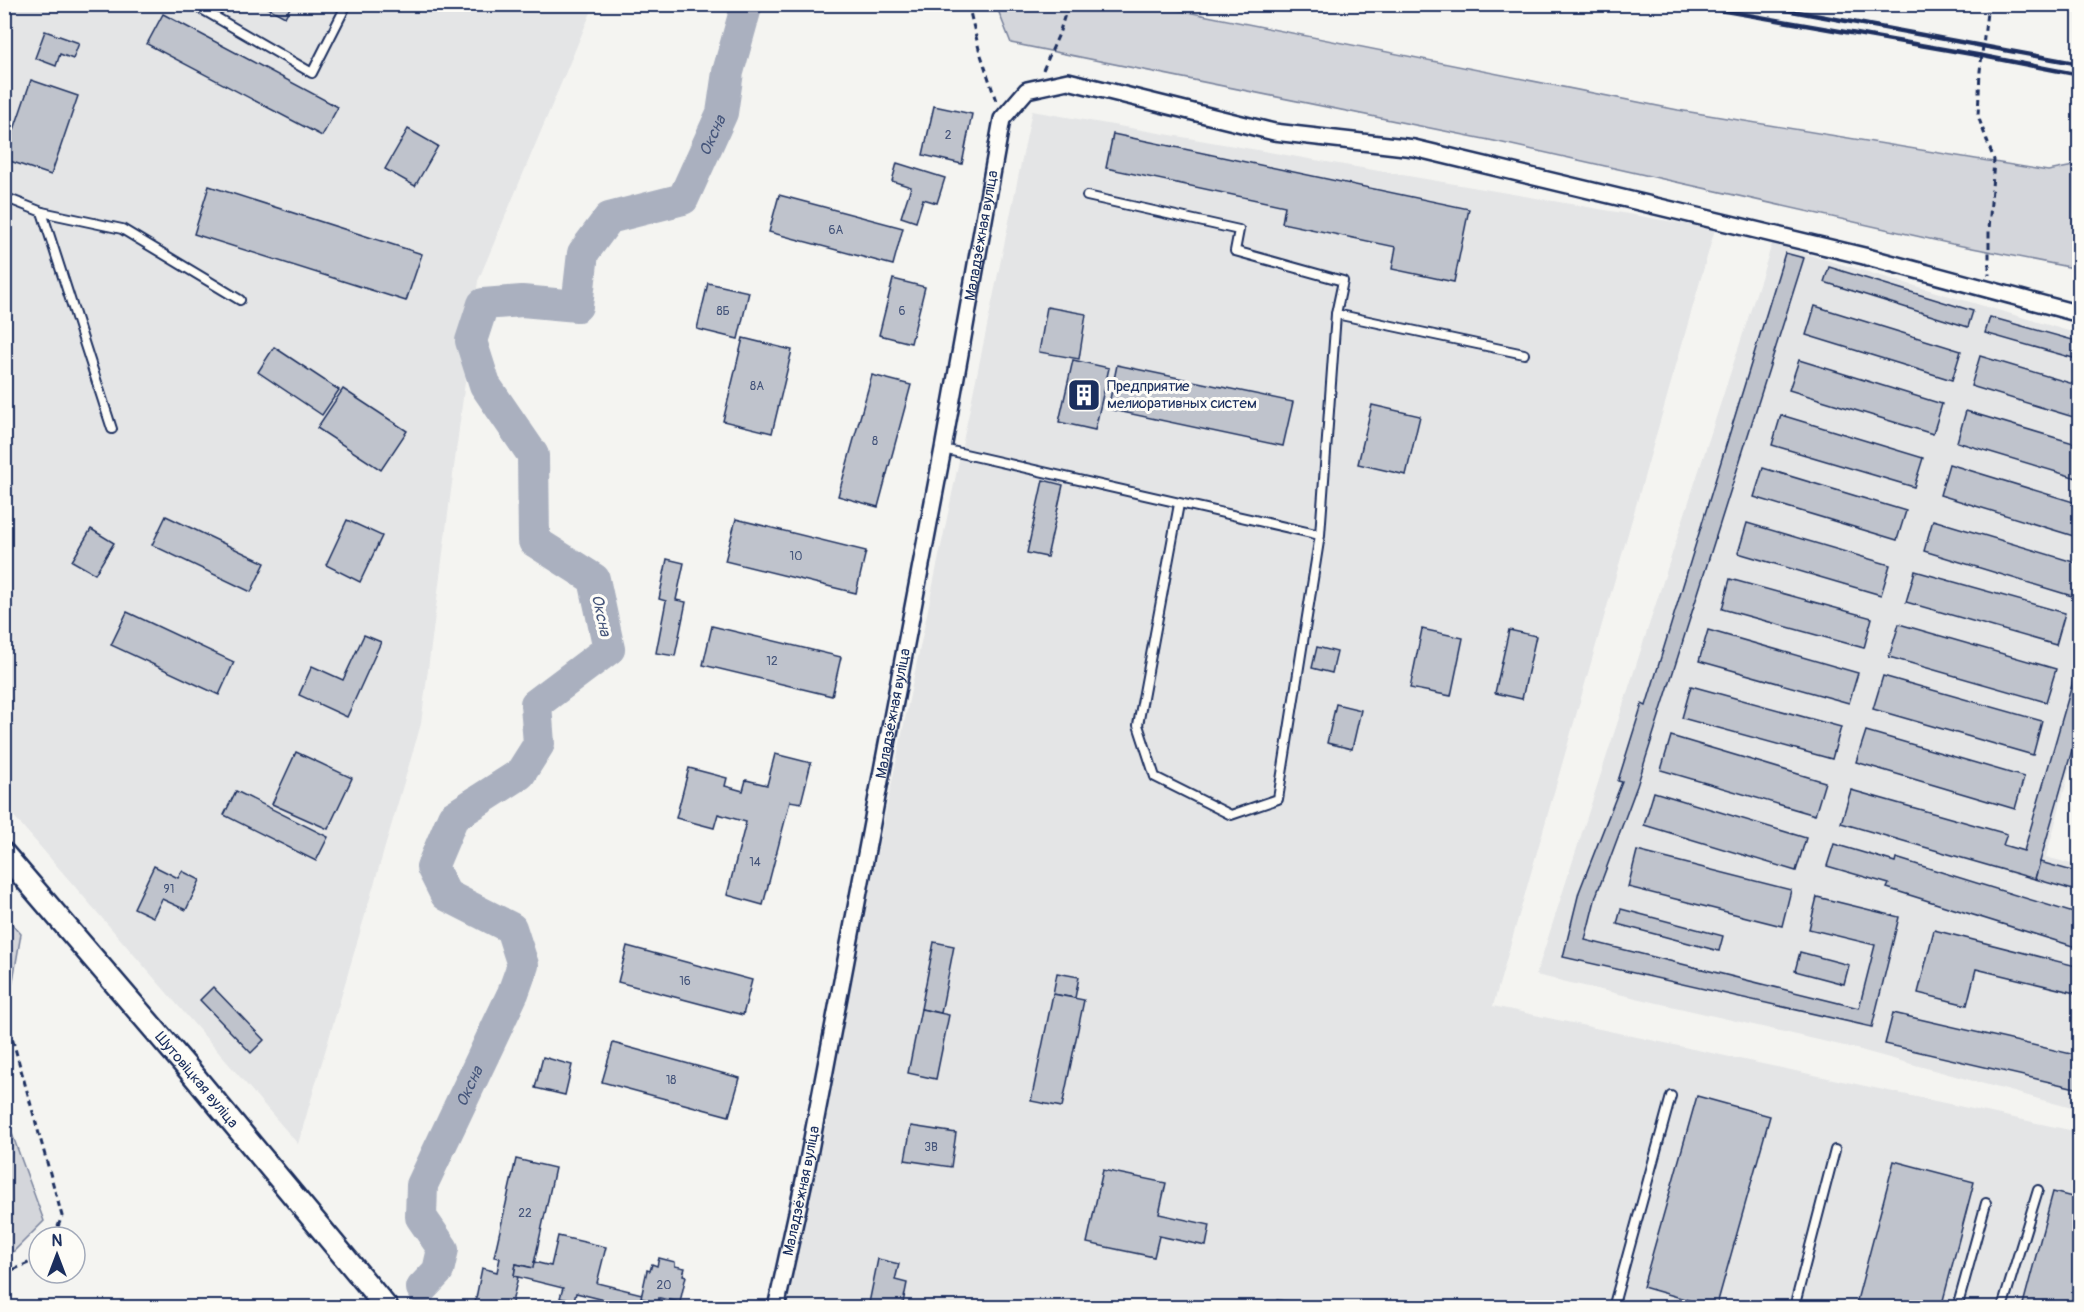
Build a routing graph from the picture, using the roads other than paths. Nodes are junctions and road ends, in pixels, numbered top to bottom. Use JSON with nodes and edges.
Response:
{"nodes":[{"id":1,"x":194,"y":4,"type":"edge"},
{"id":2,"x":346,"y":4,"type":"edge"},
{"id":3,"x":1087,"y":196,"type":"dead end"},
{"id":4,"x":4,"y":197,"type":"edge"},
{"id":5,"x":42,"y":212,"type":"junction"},
{"id":6,"x":240,"y":300,"type":"dead end"},
{"id":7,"x":1336,"y":314,"type":"junction"},
{"id":8,"x":2079,"y":314,"type":"edge"},
{"id":9,"x":1524,"y":354,"type":"dead end"},
{"id":10,"x":112,"y":429,"type":"dead end"},
{"id":11,"x":943,"y":448,"type":"junction"},
{"id":12,"x":1179,"y":504,"type":"junction"},
{"id":13,"x":1320,"y":534,"type":"junction"},
{"id":14,"x":4,"y":854,"type":"edge"},
{"id":15,"x":1671,"y":1096,"type":"dead end"},
{"id":16,"x":1835,"y":1150,"type":"dead end"},
{"id":17,"x":2038,"y":1190,"type":"dead end"},
{"id":18,"x":1986,"y":1203,"type":"dead end"},
{"id":19,"x":387,"y":1308,"type":"edge"},
{"id":20,"x":776,"y":1308,"type":"edge"},
{"id":21,"x":1612,"y":1308,"type":"edge"},
{"id":22,"x":1794,"y":1308,"type":"edge"},
{"id":23,"x":1957,"y":1308,"type":"edge"},
{"id":24,"x":2002,"y":1308,"type":"edge"}],
"edges":[{"from":1,"to":2,"type":"lane"},
{"from":3,"to":7,"type":"lane"},
{"from":4,"to":5,"type":"lane"},
{"from":5,"to":6,"type":"lane"},
{"from":5,"to":10,"type":"lane"},
{"from":7,"to":9,"type":"lane"},
{"from":7,"to":13,"type":"lane"},
{"from":8,"to":11,"type":"street","name":"Маладзёжная вуліца"},
{"from":11,"to":12,"type":"lane"},
{"from":11,"to":20,"type":"street","name":"Маладзёжная вуліца"},
{"from":12,"to":13,"type":"lane"},
{"from":12,"to":13,"type":"lane"},
{"from":14,"to":19,"type":"main road","name":"Шутовіцкая вуліца"},
{"from":15,"to":21,"type":"lane"},
{"from":16,"to":22,"type":"lane"},
{"from":17,"to":24,"type":"lane"},
{"from":18,"to":23,"type":"lane"}]}
